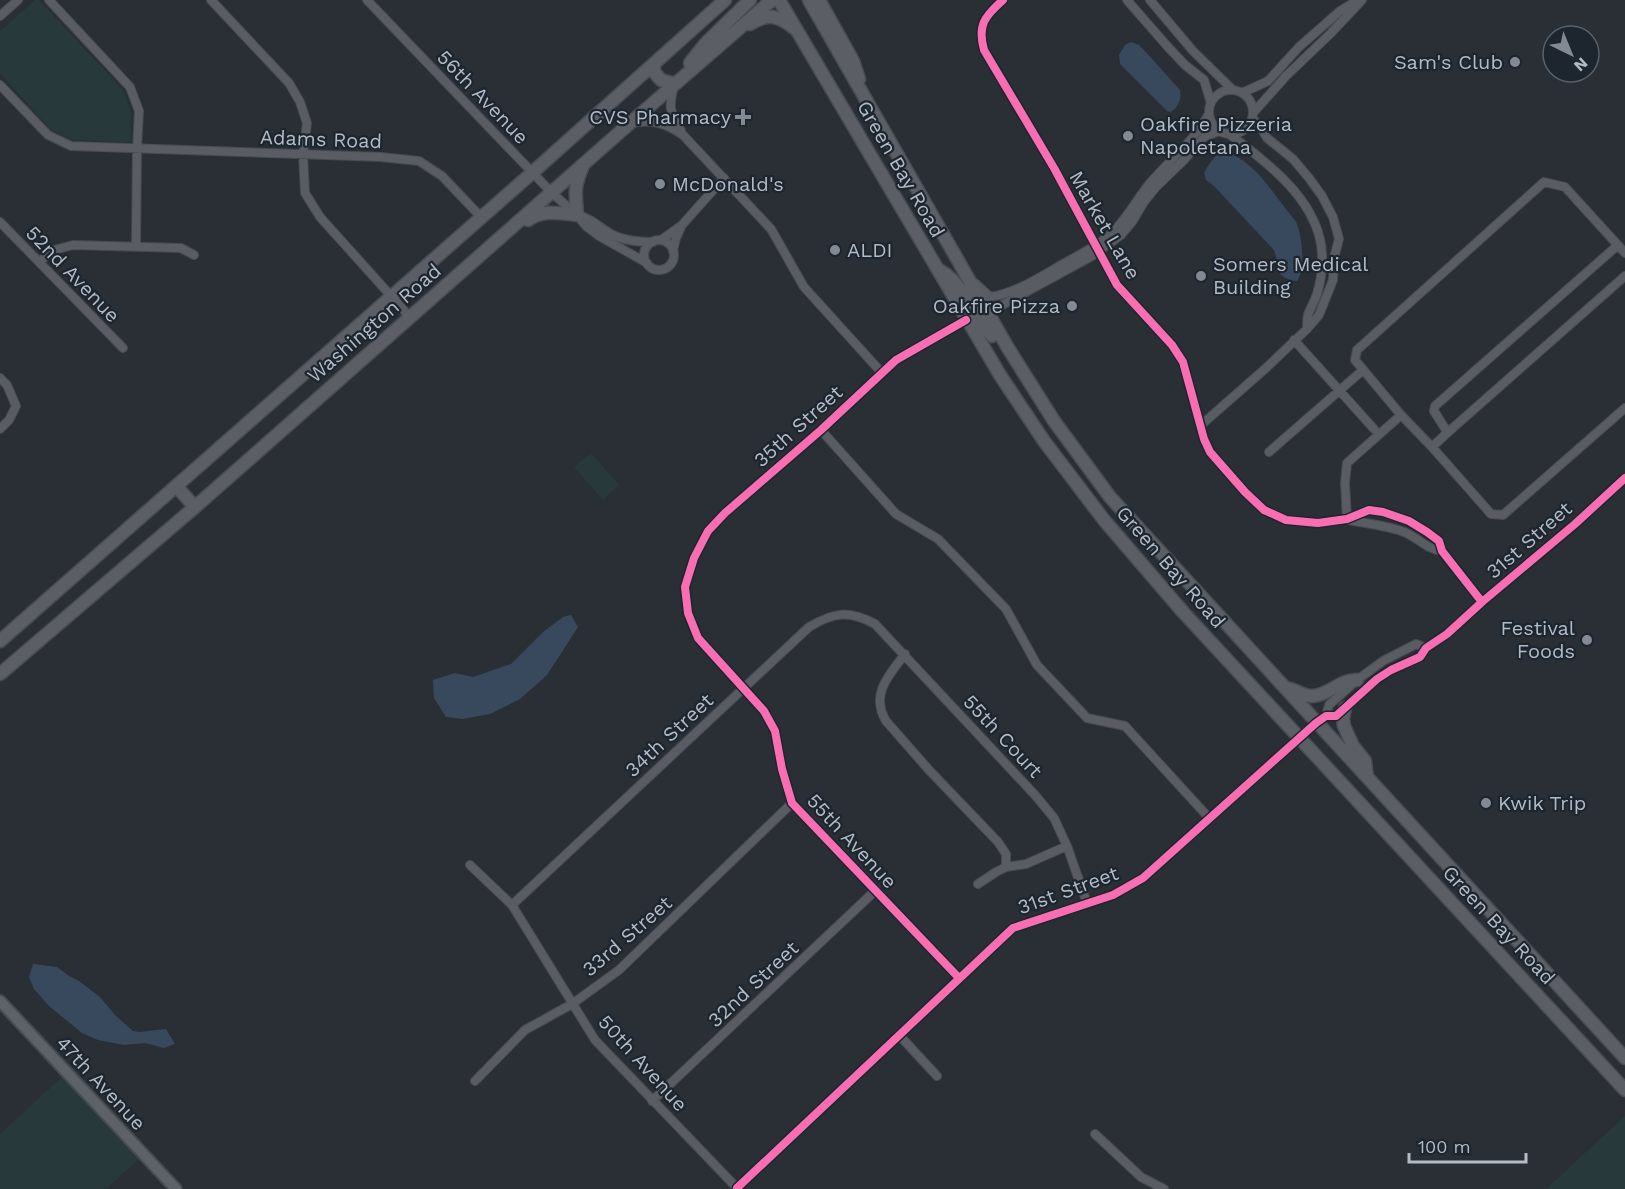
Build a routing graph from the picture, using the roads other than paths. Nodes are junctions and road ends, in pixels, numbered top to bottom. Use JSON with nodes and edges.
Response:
{"nodes":[{"id":1,"x":18,"y":0,"type":"edge"},
{"id":2,"x":49,"y":0,"type":"edge"},
{"id":3,"x":210,"y":0,"type":"edge"},
{"id":4,"x":367,"y":0,"type":"edge"},
{"id":5,"x":725,"y":0,"type":"edge"},
{"id":6,"x":750,"y":0,"type":"edge"},
{"id":7,"x":772,"y":0,"type":"edge"},
{"id":8,"x":779,"y":0,"type":"edge"},
{"id":9,"x":809,"y":0,"type":"edge"},
{"id":10,"x":819,"y":0,"type":"edge"},
{"id":11,"x":1003,"y":0,"type":"edge"},
{"id":12,"x":1126,"y":0,"type":"edge"},
{"id":13,"x":1150,"y":0,"type":"edge"},
{"id":14,"x":1360,"y":0,"type":"edge"},
{"id":15,"x":0,"y":16,"type":"edge"},
{"id":16,"x":797,"y":31,"type":"junction"},
{"id":17,"x":699,"y":63,"type":"junction"},
{"id":18,"x":654,"y":64,"type":"junction"},
{"id":19,"x":675,"y":84,"type":"junction"},
{"id":20,"x":0,"y":85,"type":"edge"},
{"id":21,"x":1237,"y":92,"type":"junction"},
{"id":22,"x":862,"y":95,"type":"junction"},
{"id":23,"x":1211,"y":103,"type":"junction"},
{"id":24,"x":1209,"y":114,"type":"junction"},
{"id":25,"x":1252,"y":116,"type":"junction"},
{"id":26,"x":629,"y":124,"type":"junction"},
{"id":27,"x":1219,"y":131,"type":"junction"},
{"id":28,"x":1229,"y":134,"type":"junction"},
{"id":29,"x":683,"y":135,"type":"junction"},
{"id":30,"x":137,"y":149,"type":"junction"},
{"id":31,"x":303,"y":155,"type":"junction"},
{"id":32,"x":584,"y":165,"type":"junction"},
{"id":33,"x":533,"y":172,"type":"junction"},
{"id":34,"x":724,"y":178,"type":"junction"},
{"id":35,"x":552,"y":192,"type":"junction"},
{"id":36,"x":577,"y":215,"type":"junction"},
{"id":37,"x":481,"y":217,"type":"junction"},
{"id":38,"x":0,"y":222,"type":"edge"},
{"id":39,"x":682,"y":225,"type":"junction"},
{"id":40,"x":657,"y":241,"type":"junction"},
{"id":41,"x":1618,"y":245,"type":"junction"},
{"id":42,"x":136,"y":246,"type":"junction"},
{"id":43,"x":491,"y":246,"type":"junction"},
{"id":44,"x":1097,"y":249,"type":"junction"},
{"id":45,"x":673,"y":251,"type":"junction"},
{"id":46,"x":1625,"y":254,"type":"edge"},
{"id":47,"x":194,"y":255,"type":"dead end"},
{"id":48,"x":39,"y":262,"type":"junction"},
{"id":49,"x":647,"y":263,"type":"junction"},
{"id":50,"x":937,"y":269,"type":"junction"},
{"id":51,"x":967,"y":276,"type":"junction"},
{"id":52,"x":1625,"y":276,"type":"edge"},
{"id":53,"x":392,"y":296,"type":"junction"},
{"id":54,"x":985,"y":310,"type":"junction"},
{"id":55,"x":410,"y":317,"type":"junction"},
{"id":56,"x":966,"y":320,"type":"junction"},
{"id":57,"x":1307,"y":329,"type":"junction"},
{"id":58,"x":1293,"y":340,"type":"junction"},
{"id":59,"x":123,"y":348,"type":"dead end"},
{"id":60,"x":1008,"y":348,"type":"junction"},
{"id":61,"x":1363,"y":370,"type":"junction"},
{"id":62,"x":882,"y":373,"type":"junction"},
{"id":63,"x":0,"y":378,"type":"edge"},
{"id":64,"x":1340,"y":391,"type":"junction"},
{"id":65,"x":1625,"y":408,"type":"edge"},
{"id":66,"x":1401,"y":415,"type":"junction"},
{"id":67,"x":1200,"y":426,"type":"junction"},
{"id":68,"x":0,"y":429,"type":"edge"},
{"id":69,"x":1374,"y":429,"type":"dead end"},
{"id":70,"x":820,"y":430,"type":"junction"},
{"id":71,"x":1446,"y":434,"type":"junction"},
{"id":72,"x":1432,"y":447,"type":"junction"},
{"id":73,"x":1269,"y":452,"type":"dead end"},
{"id":74,"x":1625,"y":478,"type":"edge"},
{"id":75,"x":176,"y":486,"type":"junction"},
{"id":76,"x":195,"y":507,"type":"junction"},
{"id":77,"x":1347,"y":519,"type":"junction"},
{"id":78,"x":1442,"y":551,"type":"junction"},
{"id":79,"x":685,"y":587,"type":"joint"},
{"id":80,"x":1482,"y":602,"type":"junction"},
{"id":81,"x":860,"y":616,"type":"joint"},
{"id":82,"x":0,"y":641,"type":"edge"},
{"id":83,"x":1426,"y":648,"type":"junction"},
{"id":84,"x":905,"y":654,"type":"junction"},
{"id":85,"x":0,"y":674,"type":"edge"},
{"id":86,"x":1357,"y":680,"type":"junction"},
{"id":87,"x":743,"y":688,"type":"junction"},
{"id":88,"x":1284,"y":688,"type":"junction"},
{"id":89,"x":1345,"y":708,"type":"junction"},
{"id":90,"x":1321,"y":719,"type":"junction"},
{"id":91,"x":1300,"y":737,"type":"junction"},
{"id":92,"x":1366,"y":777,"type":"junction"},
{"id":93,"x":792,"y":803,"type":"junction"},
{"id":94,"x":1210,"y":819,"type":"junction"},
{"id":95,"x":1067,"y":846,"type":"junction"},
{"id":96,"x":470,"y":865,"type":"dead end"},
{"id":97,"x":1006,"y":867,"type":"junction"},
{"id":98,"x":978,"y":884,"type":"dead end"},
{"id":99,"x":876,"y":891,"type":"junction"},
{"id":100,"x":1087,"y":903,"type":"junction"},
{"id":101,"x":512,"y":906,"type":"junction"},
{"id":102,"x":959,"y":978,"type":"junction"},
{"id":103,"x":0,"y":1001,"type":"edge"},
{"id":104,"x":572,"y":1004,"type":"junction"},
{"id":105,"x":899,"y":1035,"type":"junction"},
{"id":106,"x":1625,"y":1058,"type":"edge"},
{"id":107,"x":937,"y":1076,"type":"dead end"},
{"id":108,"x":475,"y":1081,"type":"dead end"},
{"id":109,"x":1625,"y":1090,"type":"edge"},
{"id":110,"x":652,"y":1101,"type":"junction"},
{"id":111,"x":1095,"y":1134,"type":"dead end"},
{"id":112,"x":737,"y":1188,"type":"edge"},
{"id":113,"x":176,"y":1189,"type":"edge"},
{"id":114,"x":1164,"y":1189,"type":"edge"}],
"edges":[{"from":1,"to":15,"type":"street"},
{"from":2,"to":30,"type":"street"},
{"from":3,"to":31,"type":"street"},
{"from":4,"to":33,"type":"street","name":"56th Avenue"},
{"from":5,"to":18,"type":"main road","name":"Washington Road"},
{"from":6,"to":19,"type":"main road"},
{"from":7,"to":17,"type":"main road","name":"Washington Road"},
{"from":8,"to":16,"type":"main road","name":"Green Bay Road"},
{"from":9,"to":22,"type":"main road","name":"Green Bay Road"},
{"from":10,"to":22,"type":"main road"},
{"from":11,"to":44,"type":"street","name":"Market Lane"},
{"from":12,"to":23,"type":"street"},
{"from":13,"to":21,"type":"street"},
{"from":14,"to":21,"type":"street"},
{"from":14,"to":25,"type":"street"},
{"from":16,"to":17,"type":"main road"},
{"from":16,"to":50,"type":"main road","name":"Green Bay Road"},
{"from":17,"to":19,"type":"main road","name":"Washington Road"},
{"from":18,"to":19,"type":"main road"},
{"from":18,"to":33,"type":"main road","name":"Washington Road"},
{"from":19,"to":26,"type":"main road","name":"Washington Road"},
{"from":19,"to":29,"type":"street"},
{"from":20,"to":30,"type":"street","name":"Adams Road"},
{"from":21,"to":23,"type":"street"},
{"from":21,"to":25,"type":"street"},
{"from":22,"to":51,"type":"main road","name":"Green Bay Road"},
{"from":23,"to":24,"type":"street"},
{"from":24,"to":27,"type":"street"},
{"from":24,"to":44,"type":"street"},
{"from":25,"to":28,"type":"street"},
{"from":25,"to":57,"type":"street"},
{"from":26,"to":29,"type":"street"},
{"from":26,"to":32,"type":"main road","name":"Washington Road"},
{"from":27,"to":28,"type":"street"},
{"from":27,"to":44,"type":"street"},
{"from":28,"to":57,"type":"street"},
{"from":29,"to":34,"type":"street"},
{"from":30,"to":31,"type":"street","name":"Adams Road"},
{"from":30,"to":42,"type":"street"},
{"from":31,"to":37,"type":"street","name":"Adams Road"},
{"from":31,"to":53,"type":"street"},
{"from":32,"to":35,"type":"main road","name":"Washington Road"},
{"from":32,"to":36,"type":"main road"},
{"from":33,"to":35,"type":"street","name":"56th Avenue"},
{"from":33,"to":37,"type":"main road","name":"Washington Road"},
{"from":34,"to":39,"type":"street"},
{"from":34,"to":62,"type":"street"},
{"from":35,"to":36,"type":"street","name":"56th Avenue"},
{"from":35,"to":43,"type":"main road","name":"Washington Road"},
{"from":36,"to":40,"type":"street","name":"56th Avenue"},
{"from":36,"to":43,"type":"main road"},
{"from":36,"to":49,"type":"street","name":"56th Avenue"},
{"from":37,"to":53,"type":"main road","name":"Washington Road"},
{"from":38,"to":48,"type":"street","name":"52nd Avenue"},
{"from":39,"to":40,"type":"street"},
{"from":39,"to":45,"type":"street"},
{"from":40,"to":45,"type":"street"},
{"from":40,"to":49,"type":"street"},
{"from":41,"to":46,"type":"street"},
{"from":41,"to":61,"type":"street"},
{"from":41,"to":71,"type":"street"},
{"from":42,"to":47,"type":"street"},
{"from":42,"to":48,"type":"street"},
{"from":43,"to":55,"type":"main road","name":"Washington Road"},
{"from":44,"to":51,"type":"street"},
{"from":44,"to":54,"type":"street"},
{"from":44,"to":67,"type":"street","name":"Market Lane"},
{"from":45,"to":49,"type":"street"},
{"from":48,"to":59,"type":"street","name":"52nd Avenue"},
{"from":50,"to":54,"type":"main road"},
{"from":50,"to":56,"type":"main road","name":"Green Bay Road"},
{"from":51,"to":54,"type":"main road","name":"Green Bay Road"},
{"from":52,"to":71,"type":"street"},
{"from":53,"to":55,"type":"street"},
{"from":53,"to":75,"type":"main road","name":"Washington Road"},
{"from":54,"to":60,"type":"main road","name":"Green Bay Road"},
{"from":55,"to":76,"type":"main road","name":"Washington Road"},
{"from":56,"to":60,"type":"main road"},
{"from":56,"to":62,"type":"street","name":"35th Street"},
{"from":56,"to":91,"type":"main road","name":"Green Bay Road"},
{"from":57,"to":58,"type":"street"},
{"from":58,"to":64,"type":"street"},
{"from":58,"to":67,"type":"street"},
{"from":60,"to":88,"type":"main road","name":"Green Bay Road"},
{"from":61,"to":64,"type":"street"},
{"from":61,"to":66,"type":"street"},
{"from":62,"to":70,"type":"street","name":"35th Street"},
{"from":63,"to":68,"type":"street"},
{"from":64,"to":69,"type":"street"},
{"from":64,"to":73,"type":"street"},
{"from":65,"to":72,"type":"street"},
{"from":66,"to":72,"type":"street"},
{"from":66,"to":77,"type":"street"},
{"from":67,"to":77,"type":"street","name":"Market Lane"},
{"from":70,"to":79,"type":"street","name":"35th Street"},
{"from":70,"to":94,"type":"street"},
{"from":71,"to":72,"type":"street"},
{"from":74,"to":80,"type":"street","name":"31st Street"},
{"from":75,"to":76,"type":"main road"},
{"from":75,"to":82,"type":"main road","name":"Washington Road"},
{"from":76,"to":85,"type":"main road","name":"Washington Road"},
{"from":77,"to":78,"type":"street","name":"Market Lane"},
{"from":77,"to":78,"type":"street","name":"Market Lane"},
{"from":78,"to":80,"type":"street","name":"Market Lane"},
{"from":79,"to":87,"type":"street","name":"55th Avenue"},
{"from":80,"to":83,"type":"street","name":"31st Street"},
{"from":81,"to":84,"type":"street","name":"55th Court"},
{"from":81,"to":87,"type":"street","name":"34th Street"},
{"from":83,"to":86,"type":"street","name":"31st Street"},
{"from":83,"to":89,"type":"street","name":"31st Street"},
{"from":84,"to":95,"type":"street","name":"55th Court"},
{"from":84,"to":97,"type":"street"},
{"from":86,"to":88,"type":"main road"},
{"from":86,"to":90,"type":"street","name":"31st Street"},
{"from":87,"to":93,"type":"street","name":"55th Avenue"},
{"from":87,"to":101,"type":"street","name":"34th Street"},
{"from":88,"to":90,"type":"main road","name":"Green Bay Road"},
{"from":89,"to":90,"type":"street","name":"31st Street"},
{"from":89,"to":92,"type":"main road"},
{"from":90,"to":91,"type":"street","name":"31st Street"},
{"from":90,"to":92,"type":"main road","name":"Green Bay Road"},
{"from":91,"to":94,"type":"street","name":"31st Street"},
{"from":91,"to":109,"type":"main road","name":"Green Bay Road"},
{"from":92,"to":106,"type":"main road","name":"Green Bay Road"},
{"from":93,"to":99,"type":"street","name":"55th Avenue"},
{"from":93,"to":104,"type":"street","name":"33rd Street"},
{"from":94,"to":100,"type":"street","name":"31st Street"},
{"from":95,"to":97,"type":"street"},
{"from":95,"to":100,"type":"street","name":"55th Court"},
{"from":96,"to":101,"type":"street","name":"50th Avenue"},
{"from":97,"to":98,"type":"street"},
{"from":99,"to":102,"type":"street","name":"55th Avenue"},
{"from":99,"to":110,"type":"street","name":"32nd Street"},
{"from":100,"to":102,"type":"street","name":"31st Street"},
{"from":101,"to":104,"type":"street","name":"50th Avenue"},
{"from":102,"to":105,"type":"street","name":"31st Street"},
{"from":103,"to":113,"type":"street","name":"47th Avenue"},
{"from":104,"to":108,"type":"street","name":"33rd Street"},
{"from":104,"to":110,"type":"street","name":"50th Avenue"},
{"from":105,"to":107,"type":"street"},
{"from":105,"to":112,"type":"street","name":"31st Street"},
{"from":110,"to":112,"type":"street","name":"50th Avenue"},
{"from":111,"to":114,"type":"street"}]}
